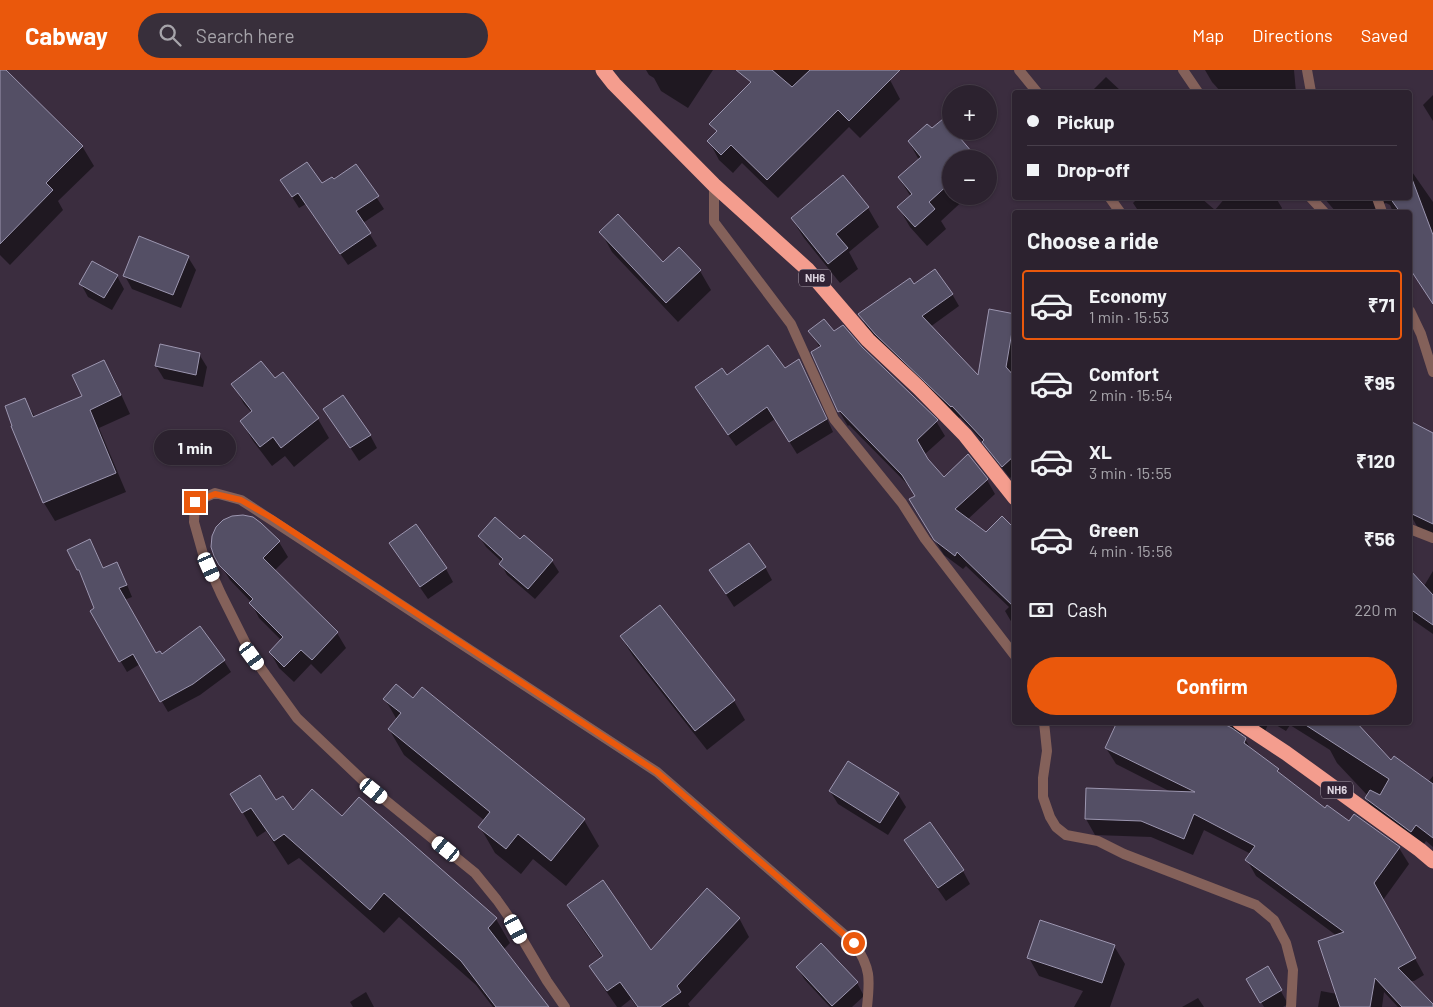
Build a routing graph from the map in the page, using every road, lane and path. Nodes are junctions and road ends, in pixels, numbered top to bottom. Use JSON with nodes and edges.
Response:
{"nodes":[{"id":1,"x":603,"y":70,"type":"edge"},
{"id":2,"x":1018,"y":70,"type":"edge"},
{"id":3,"x":1182,"y":70,"type":"edge"},
{"id":4,"x":1306,"y":70,"type":"edge"},
{"id":5,"x":1035,"y":90,"type":"edge"},
{"id":6,"x":1197,"y":90,"type":"edge"},
{"id":7,"x":1311,"y":90,"type":"edge"},
{"id":8,"x":714,"y":185,"type":"junction"},
{"id":9,"x":1313,"y":200,"type":"edge"},
{"id":10,"x":1322,"y":210,"type":"edge"},
{"id":11,"x":1412,"y":315,"type":"edge"},
{"id":12,"x":1433,"y":372,"type":"edge"},
{"id":13,"x":1012,"y":494,"type":"edge"},
{"id":14,"x":1412,"y":530,"type":"edge"},
{"id":15,"x":1433,"y":538,"type":"edge"},
{"id":16,"x":1012,"y":652,"type":"edge"},
{"id":17,"x":1044,"y":725,"type":"edge"},
{"id":18,"x":1244,"y":725,"type":"edge"},
{"id":19,"x":1433,"y":861,"type":"edge"},
{"id":20,"x":565,"y":1007,"type":"edge"},
{"id":21,"x":868,"y":1007,"type":"edge"},
{"id":22,"x":1291,"y":1007,"type":"edge"}],
"edges":[{"from":1,"to":8,"type":"highway","number":"NH6"},
{"from":2,"to":5,"type":"street"},
{"from":3,"to":6,"type":"street"},
{"from":4,"to":7,"type":"street"},
{"from":8,"to":13,"type":"highway","number":"NH6"},
{"from":8,"to":16,"type":"street"},
{"from":9,"to":10,"type":"street"},
{"from":11,"to":12,"type":"street"},
{"from":14,"to":15,"type":"street"},
{"from":17,"to":22,"type":"street"},
{"from":18,"to":19,"type":"highway","number":"NH6"},
{"from":20,"to":21,"type":"street"}]}
